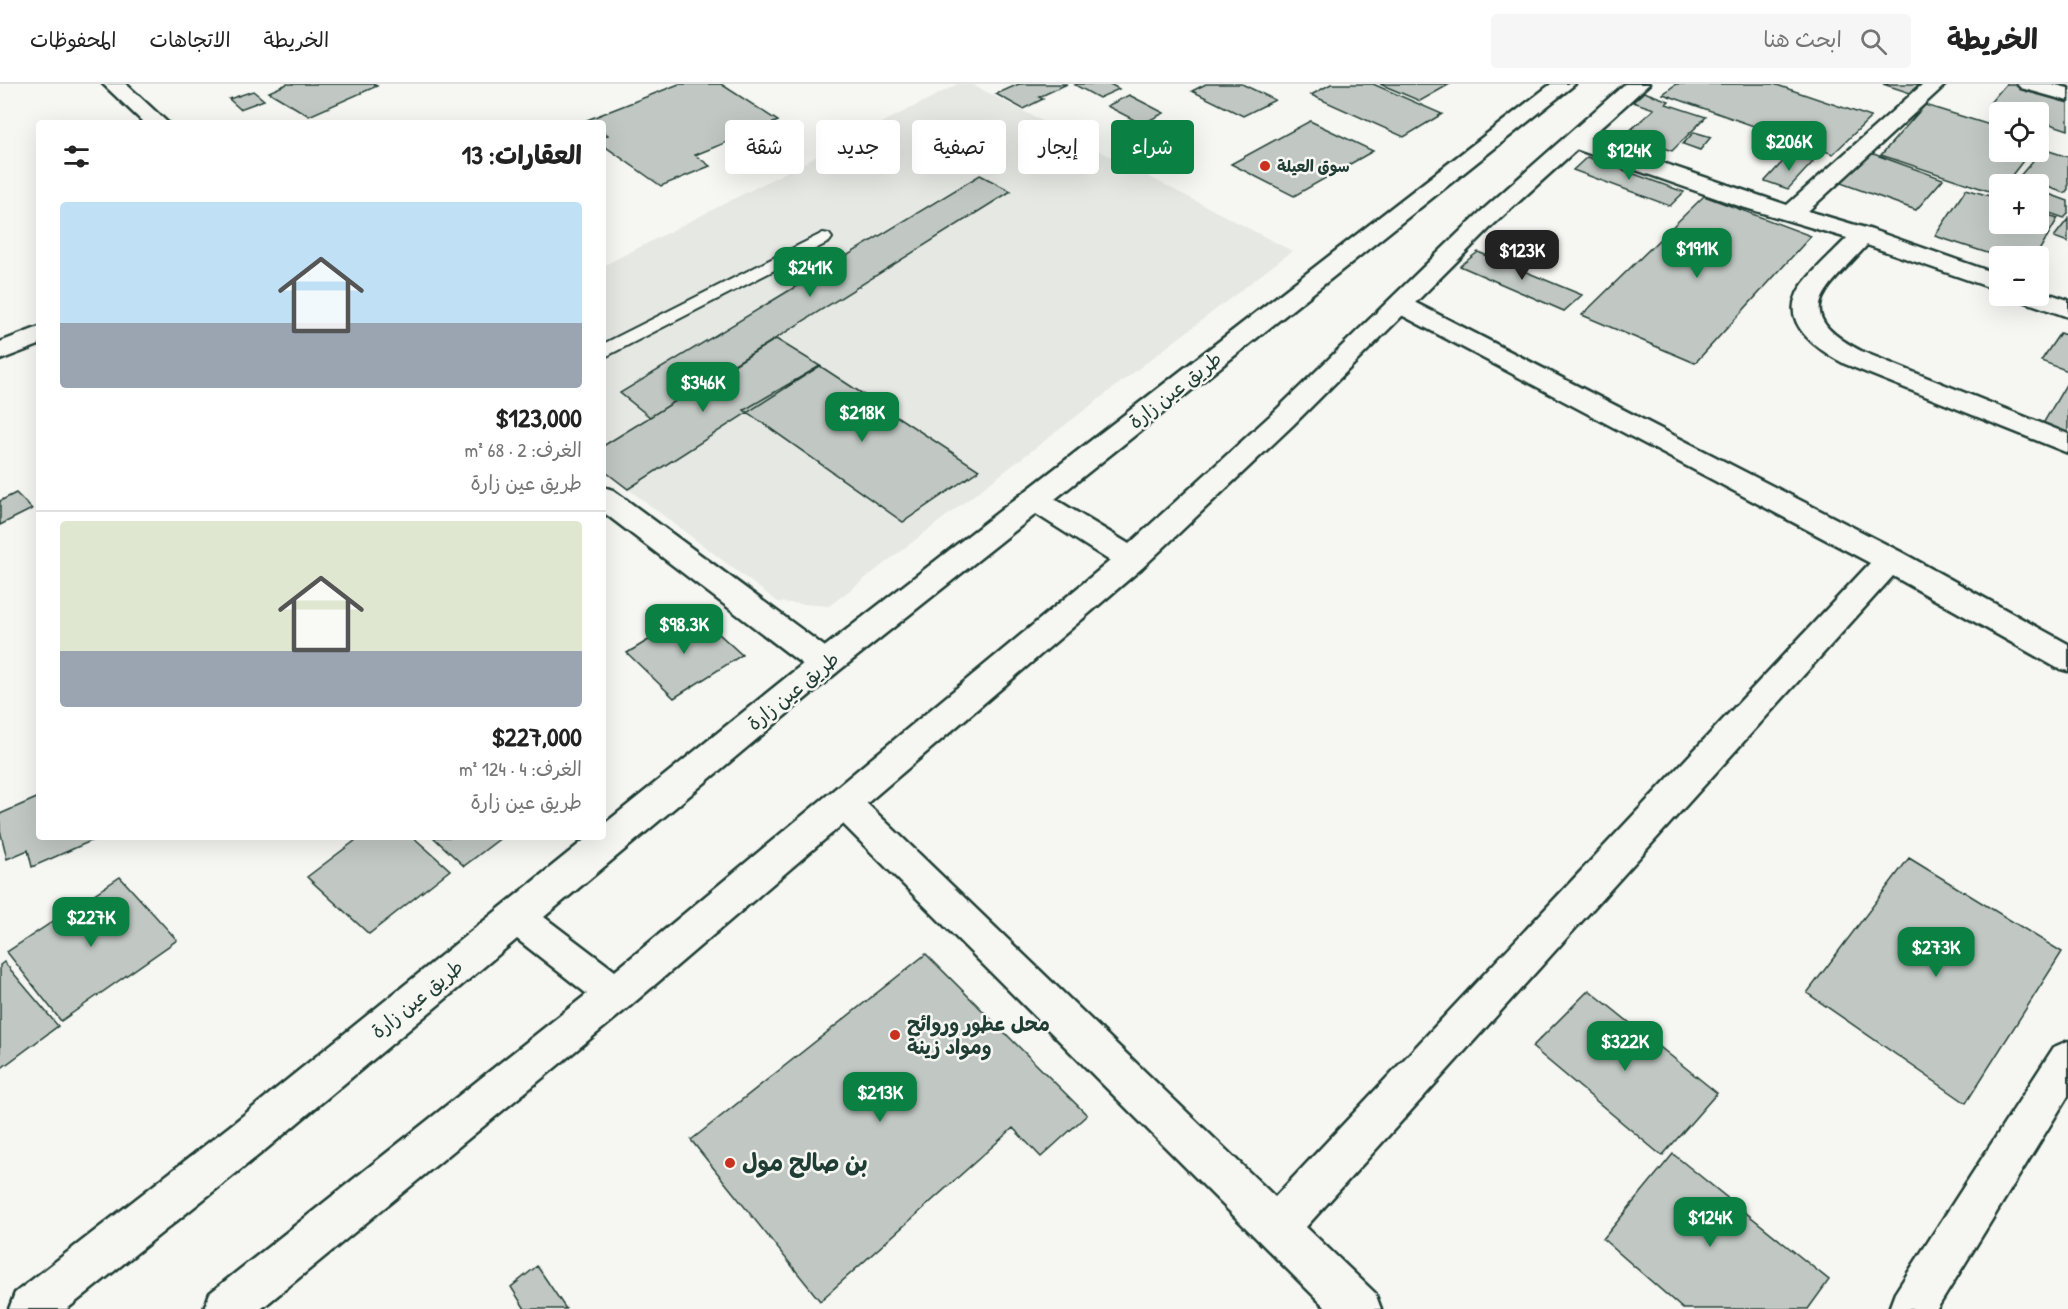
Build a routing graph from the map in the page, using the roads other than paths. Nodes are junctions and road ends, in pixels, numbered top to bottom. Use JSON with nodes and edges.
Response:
{"nodes":[{"id":1,"x":114,"y":84,"type":"edge"},
{"id":2,"x":1564,"y":84,"type":"edge"},
{"id":3,"x":1638,"y":84,"type":"edge"},
{"id":4,"x":1935,"y":84,"type":"edge"},
{"id":5,"x":2028,"y":84,"type":"edge"},
{"id":6,"x":2068,"y":95,"type":"edge"},
{"id":7,"x":154,"y":120,"type":"edge"},
{"id":8,"x":1575,"y":141,"type":"junction"},
{"id":9,"x":1791,"y":214,"type":"junction"},
{"id":10,"x":1863,"y":235,"type":"junction"},
{"id":11,"x":823,"y":238,"type":"dead end"},
{"id":12,"x":1989,"y":280,"type":"edge"},
{"id":13,"x":2049,"y":302,"type":"edge"},
{"id":14,"x":1401,"y":305,"type":"junction"},
{"id":15,"x":2068,"y":309,"type":"edge"},
{"id":16,"x":36,"y":336,"type":"edge"},
{"id":17,"x":606,"y":350,"type":"edge"},
{"id":18,"x":0,"y":352,"type":"edge"},
{"id":19,"x":2068,"y":444,"type":"edge"},
{"id":20,"x":606,"y":499,"type":"edge"},
{"id":21,"x":1036,"y":500,"type":"junction"},
{"id":22,"x":1131,"y":560,"type":"junction"},
{"id":23,"x":1890,"y":560,"type":"junction"},
{"id":24,"x":2068,"y":659,"type":"edge"},
{"id":25,"x":825,"y":664,"type":"junction"},
{"id":26,"x":844,"y":803,"type":"junction"},
{"id":27,"x":516,"y":917,"type":"junction"},
{"id":28,"x":616,"y":994,"type":"junction"},
{"id":29,"x":2068,"y":1060,"type":"edge"},
{"id":30,"x":1276,"y":1228,"type":"junction"},
{"id":31,"x":31,"y":1309,"type":"edge"},
{"id":32,"x":226,"y":1309,"type":"edge"},
{"id":33,"x":1359,"y":1309,"type":"edge"},
{"id":34,"x":1911,"y":1309,"type":"edge"}],
"edges":[{"from":1,"to":7,"type":"street"},
{"from":2,"to":21,"type":"street","name":"طريق عين زارة"},
{"from":3,"to":8,"type":"street"},
{"from":4,"to":9,"type":"street"},
{"from":5,"to":6,"type":"street"},
{"from":8,"to":9,"type":"street"},
{"from":8,"to":14,"type":"street"},
{"from":9,"to":10,"type":"street"},
{"from":10,"to":12,"type":"street"},
{"from":10,"to":19,"type":"street"},
{"from":11,"to":17,"type":"lane"},
{"from":13,"to":15,"type":"street"},
{"from":14,"to":22,"type":"street"},
{"from":14,"to":23,"type":"street"},
{"from":16,"to":18,"type":"street"},
{"from":20,"to":25,"type":"street"},
{"from":21,"to":22,"type":"street"},
{"from":21,"to":25,"type":"street","name":"طريق عين زارة"},
{"from":22,"to":26,"type":"street"},
{"from":23,"to":24,"type":"street"},
{"from":23,"to":30,"type":"street"},
{"from":25,"to":27,"type":"street","name":"طريق عين زارة"},
{"from":26,"to":28,"type":"street"},
{"from":26,"to":30,"type":"street"},
{"from":27,"to":28,"type":"street"},
{"from":27,"to":31,"type":"street","name":"طريق عين زارة"},
{"from":28,"to":32,"type":"street"},
{"from":29,"to":34,"type":"street"},
{"from":30,"to":33,"type":"street"}]}
